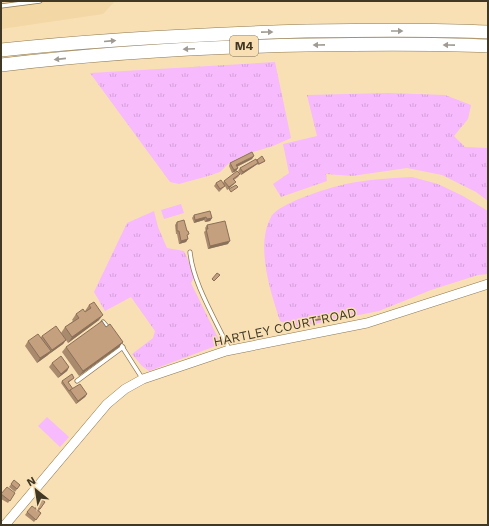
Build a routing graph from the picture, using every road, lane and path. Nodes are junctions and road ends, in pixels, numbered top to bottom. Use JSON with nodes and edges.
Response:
{"nodes":[{"id":1,"x":40,"y":1,"type":"edge"},
{"id":2,"x":1,"y":6,"type":"edge"},
{"id":3,"x":488,"y":32,"type":"edge"},
{"id":4,"x":488,"y":46,"type":"edge"},
{"id":5,"x":1,"y":50,"type":"edge"},
{"id":6,"x":1,"y":65,"type":"edge"},
{"id":7,"x":190,"y":252,"type":"dead end"},
{"id":8,"x":488,"y":284,"type":"edge"},
{"id":9,"x":103,"y":322,"type":"edge"},
{"id":10,"x":111,"y":332,"type":"edge"},
{"id":11,"x":115,"y":337,"type":"edge"},
{"id":12,"x":123,"y":347,"type":"junction"},
{"id":13,"x":230,"y":350,"type":"junction"},
{"id":14,"x":143,"y":379,"type":"junction"},
{"id":15,"x":77,"y":381,"type":"dead end"},
{"id":16,"x":5,"y":525,"type":"edge"}],
"edges":[{"from":1,"to":2,"type":"lane"},
{"from":5,"to":3,"type":"highway","number":"M4","one_way":true},
{"from":4,"to":6,"type":"highway","number":"M4","one_way":true},
{"from":7,"to":13,"type":"lane"},
{"from":8,"to":13,"type":"street","name":"HARTLEY COURT ROAD"},
{"from":9,"to":10,"type":"lane"},
{"from":11,"to":12,"type":"lane"},
{"from":12,"to":14,"type":"lane"},
{"from":12,"to":15,"type":"lane"},
{"from":13,"to":14,"type":"street","name":"HARTLEY COURT ROAD"},
{"from":14,"to":16,"type":"street","name":"HARTLEY COURT ROAD"}]}
